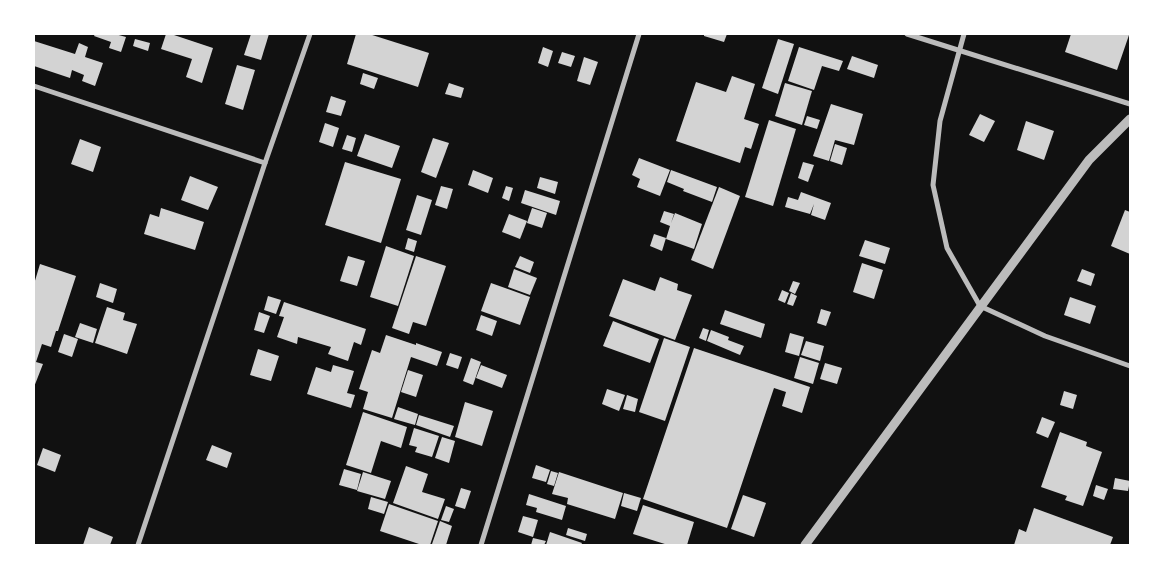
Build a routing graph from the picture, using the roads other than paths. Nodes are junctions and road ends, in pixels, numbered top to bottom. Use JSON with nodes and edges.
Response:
{"nodes":[{"id":1,"x":310,"y":34,"type":"edge"},
{"id":2,"x":639,"y":34,"type":"edge"},
{"id":3,"x":907,"y":34,"type":"edge"},
{"id":4,"x":964,"y":34,"type":"edge"},
{"id":5,"x":959,"y":51,"type":"junction"},
{"id":6,"x":34,"y":86,"type":"edge"},
{"id":7,"x":1130,"y":104,"type":"edge"},
{"id":8,"x":1130,"y":119,"type":"edge"},
{"id":9,"x":265,"y":163,"type":"junction"},
{"id":10,"x":980,"y":306,"type":"junction"},
{"id":11,"x":1130,"y":366,"type":"edge"},
{"id":12,"x":138,"y":545,"type":"edge"},
{"id":13,"x":480,"y":545,"type":"edge"},
{"id":14,"x":805,"y":545,"type":"edge"}],
"edges":[{"from":1,"to":9,"type":"street"},
{"from":2,"to":13,"type":"street"},
{"from":3,"to":5,"type":"street"},
{"from":4,"to":5,"type":"street"},
{"from":5,"to":7,"type":"street"},
{"from":5,"to":10,"type":"street"},
{"from":6,"to":9,"type":"street"},
{"from":8,"to":10,"type":"street"},
{"from":9,"to":12,"type":"street"},
{"from":10,"to":11,"type":"street"},
{"from":10,"to":14,"type":"street"}]}
